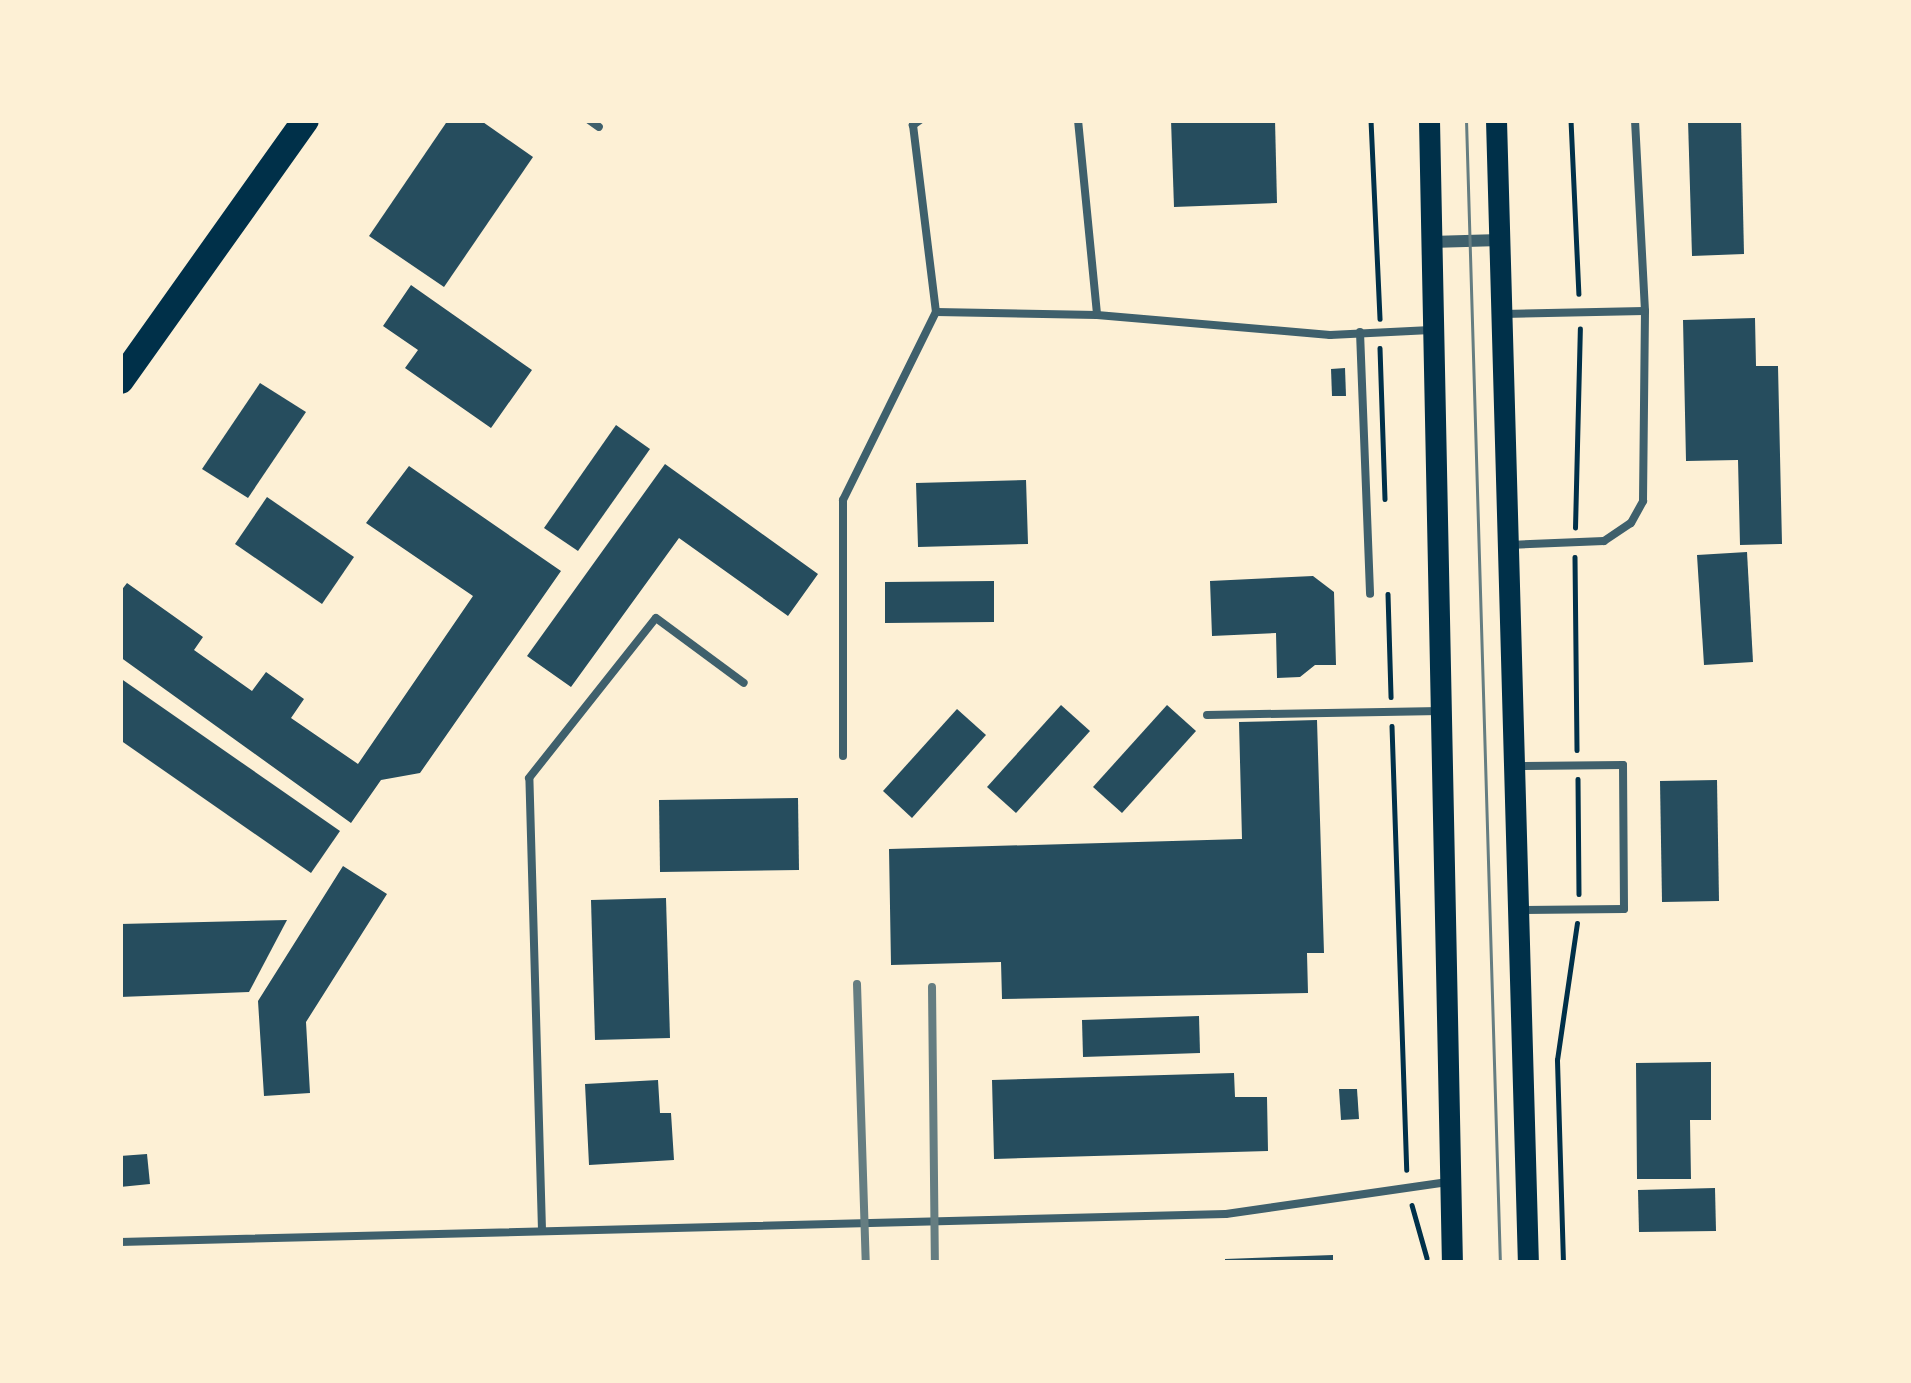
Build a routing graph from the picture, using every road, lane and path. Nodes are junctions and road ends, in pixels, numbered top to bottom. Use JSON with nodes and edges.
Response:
{"nodes":[{"id":1,"x":305,"y":120,"type":"edge"},
{"id":2,"x":589,"y":120,"type":"edge"},
{"id":3,"x":920,"y":120,"type":"edge"},
{"id":4,"x":1078,"y":120,"type":"edge"},
{"id":5,"x":1371,"y":120,"type":"edge"},
{"id":6,"x":1429,"y":120,"type":"edge"},
{"id":7,"x":1496,"y":120,"type":"edge"},
{"id":8,"x":1571,"y":120,"type":"edge"},
{"id":9,"x":1636,"y":120,"type":"edge"},
{"id":10,"x":599,"y":127,"type":"dead end"},
{"id":11,"x":1500,"y":240,"type":"junction"},
{"id":12,"x":1430,"y":242,"type":"junction"},
{"id":13,"x":1645,"y":311,"type":"junction"},
{"id":14,"x":936,"y":312,"type":"junction"},
{"id":15,"x":1580,"y":313,"type":"junction"},
{"id":16,"x":1502,"y":314,"type":"junction"},
{"id":17,"x":1097,"y":315,"type":"junction"},
{"id":18,"x":1380,"y":329,"type":"junction"},
{"id":19,"x":1432,"y":330,"type":"junction"},
{"id":20,"x":1360,"y":331,"type":"junction"},
{"id":21,"x":120,"y":380,"type":"edge"},
{"id":22,"x":1386,"y":520,"type":"dead end"},
{"id":23,"x":1575,"y":542,"type":"junction"},
{"id":24,"x":1507,"y":545,"type":"junction"},
{"id":25,"x":1388,"y":592,"type":"dead end"},
{"id":26,"x":1370,"y":594,"type":"dead end"},
{"id":27,"x":744,"y":683,"type":"dead end"},
{"id":28,"x":1441,"y":711,"type":"junction"},
{"id":29,"x":1392,"y":712,"type":"junction"},
{"id":30,"x":1207,"y":715,"type":"dead end"},
{"id":31,"x":843,"y":755,"type":"dead end"},
{"id":32,"x":1577,"y":765,"type":"junction"},
{"id":33,"x":1514,"y":766,"type":"junction"},
{"id":34,"x":1579,"y":909,"type":"junction"},
{"id":35,"x":1519,"y":910,"type":"junction"},
{"id":36,"x":1450,"y":1182,"type":"junction"},
{"id":37,"x":1407,"y":1188,"type":"junction"},
{"id":38,"x":542,"y":1230,"type":"junction"},
{"id":39,"x":120,"y":1242,"type":"edge"},
{"id":40,"x":1429,"y":1263,"type":"edge"},
{"id":41,"x":1452,"y":1263,"type":"edge"},
{"id":42,"x":1528,"y":1263,"type":"edge"},
{"id":43,"x":1563,"y":1263,"type":"edge"}],
"edges":[{"from":1,"to":21,"type":"highway"},
{"from":2,"to":10,"type":"lane"},
{"from":3,"to":14,"type":"lane"},
{"from":4,"to":17,"type":"lane"},
{"from":5,"to":18,"type":"path"},
{"from":6,"to":12,"type":"main road"},
{"from":7,"to":11,"type":"main road"},
{"from":8,"to":15,"type":"path"},
{"from":9,"to":13,"type":"lane"},
{"from":11,"to":12,"type":"street"},
{"from":11,"to":16,"type":"main road"},
{"from":12,"to":19,"type":"main road"},
{"from":13,"to":15,"type":"lane"},
{"from":13,"to":23,"type":"lane"},
{"from":14,"to":17,"type":"lane"},
{"from":14,"to":31,"type":"lane"},
{"from":15,"to":16,"type":"lane"},
{"from":15,"to":23,"type":"path"},
{"from":16,"to":24,"type":"main road"},
{"from":17,"to":20,"type":"lane"},
{"from":18,"to":19,"type":"lane"},
{"from":18,"to":20,"type":"lane"},
{"from":18,"to":22,"type":"path"},
{"from":19,"to":28,"type":"main road"},
{"from":20,"to":26,"type":"lane"},
{"from":23,"to":24,"type":"lane"},
{"from":23,"to":32,"type":"path"},
{"from":24,"to":33,"type":"main road"},
{"from":25,"to":29,"type":"path"},
{"from":27,"to":38,"type":"lane"},
{"from":28,"to":29,"type":"lane"},
{"from":28,"to":36,"type":"main road"},
{"from":29,"to":30,"type":"lane"},
{"from":29,"to":37,"type":"path"},
{"from":32,"to":33,"type":"lane"},
{"from":32,"to":34,"type":"path"},
{"from":32,"to":34,"type":"lane"},
{"from":33,"to":35,"type":"main road"},
{"from":34,"to":35,"type":"lane"},
{"from":34,"to":43,"type":"path"},
{"from":35,"to":42,"type":"main road"},
{"from":36,"to":37,"type":"lane"},
{"from":36,"to":41,"type":"main road"},
{"from":37,"to":38,"type":"lane"},
{"from":37,"to":40,"type":"path"},
{"from":38,"to":39,"type":"lane"}]}
